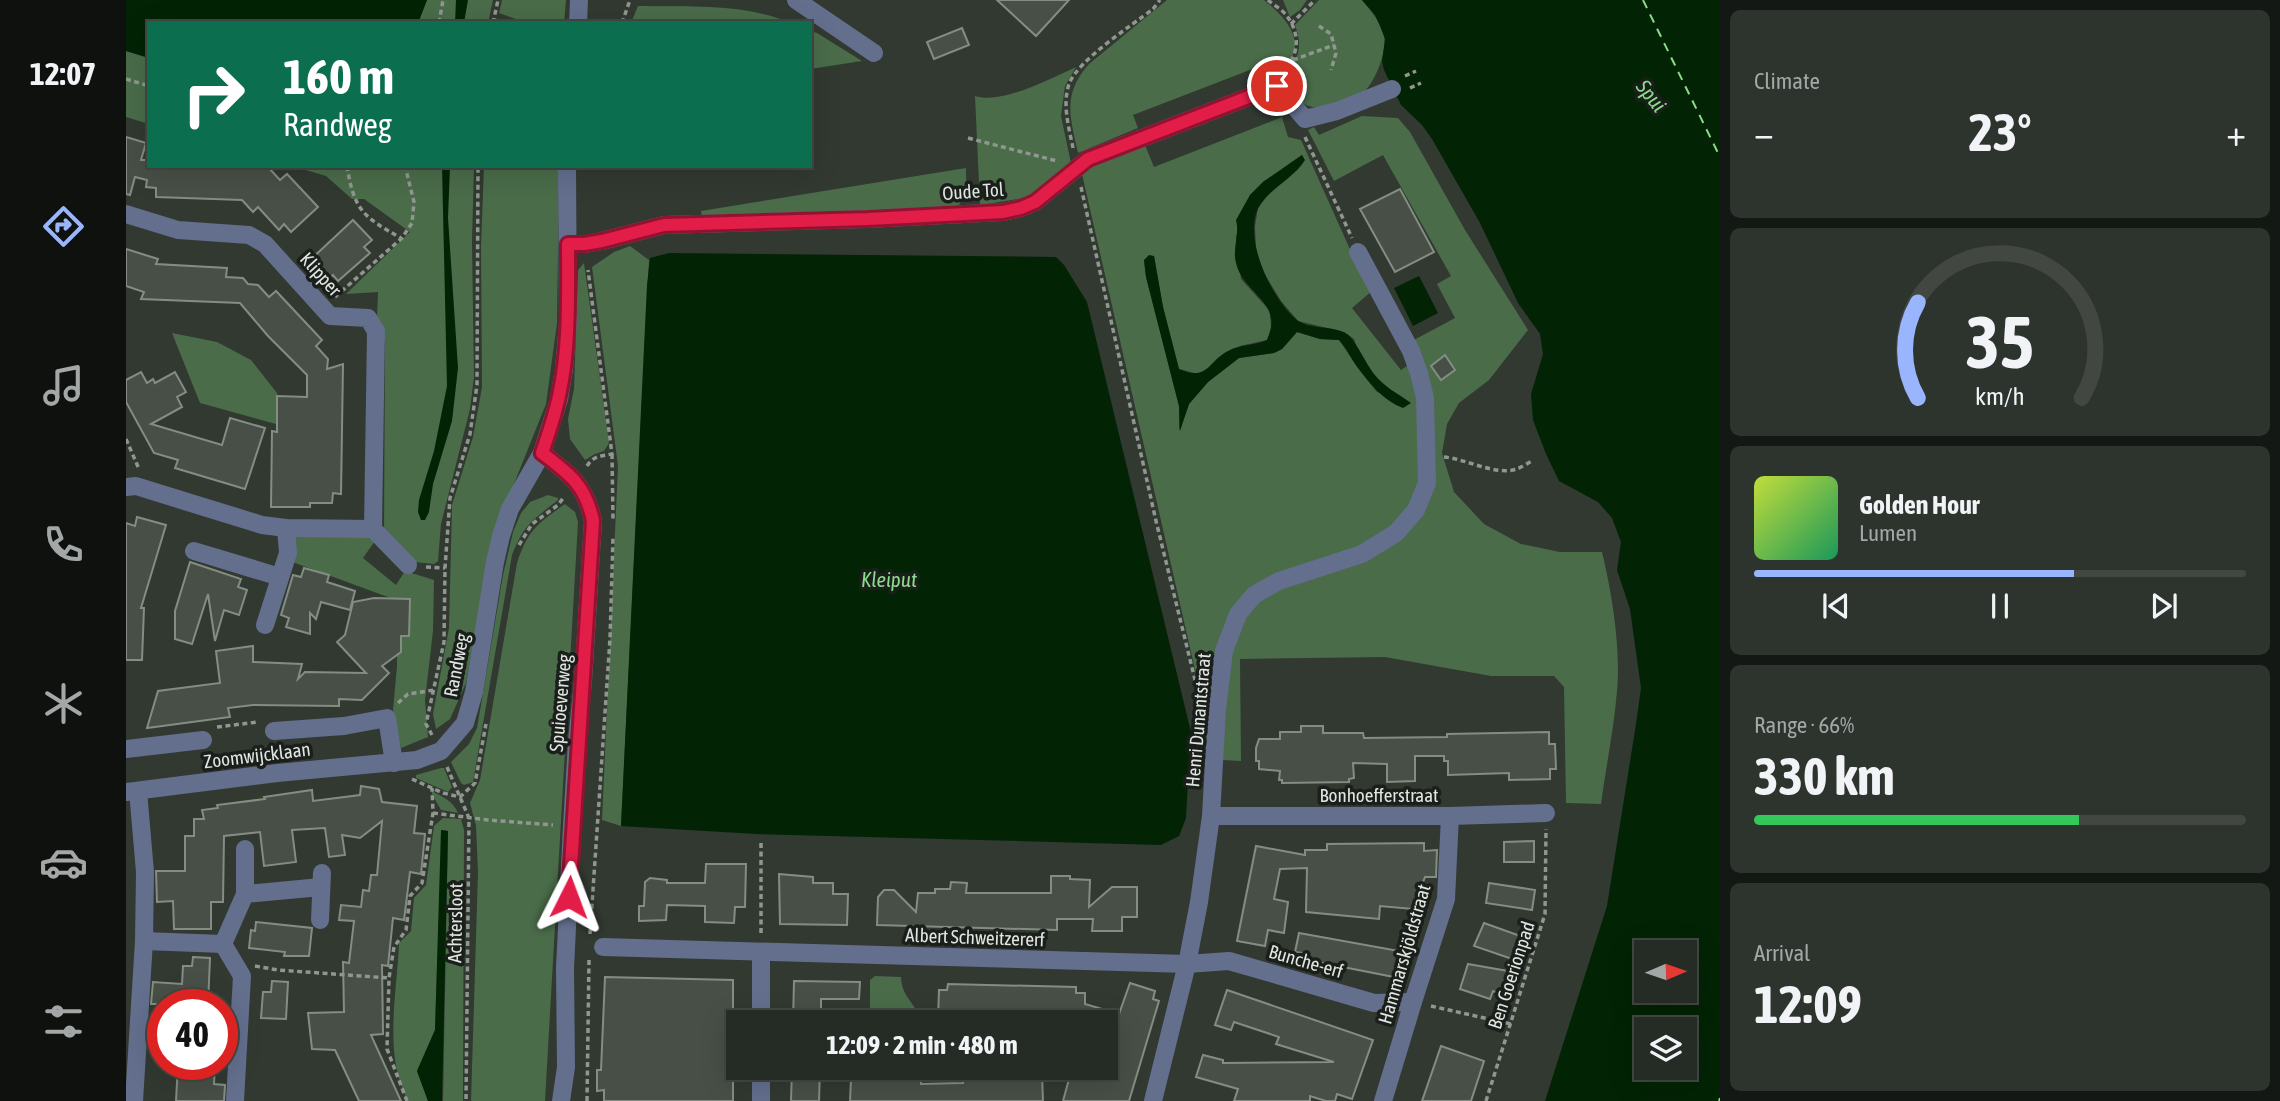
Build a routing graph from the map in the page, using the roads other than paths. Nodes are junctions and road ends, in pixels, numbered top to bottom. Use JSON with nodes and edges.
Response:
{"nodes":[{"id":1,"x":579,"y":0,"type":"edge"},
{"id":2,"x":796,"y":0,"type":"edge"},
{"id":3,"x":578,"y":21,"type":"edge"},
{"id":4,"x":874,"y":54,"type":"dead end"},
{"id":5,"x":1392,"y":89,"type":"dead end"},
{"id":6,"x":567,"y":168,"type":"edge"},
{"id":7,"x":126,"y":214,"type":"edge"},
{"id":8,"x":576,"y":244,"type":"junction"},
{"id":9,"x":1359,"y":252,"type":"road end"},
{"id":10,"x":542,"y":453,"type":"junction"},
{"id":11,"x":131,"y":487,"type":"edge"},
{"id":12,"x":286,"y":528,"type":"junction"},
{"id":13,"x":373,"y":529,"type":"junction"},
{"id":14,"x":194,"y":551,"type":"dead end"},
{"id":15,"x":408,"y":565,"type":"dead end"},
{"id":16,"x":280,"y":577,"type":"junction"},
{"id":17,"x":265,"y":625,"type":"dead end"},
{"id":18,"x":274,"y":731,"type":"road end"},
{"id":19,"x":203,"y":740,"type":"road end"},
{"id":20,"x":126,"y":749,"type":"edge"},
{"id":21,"x":440,"y":751,"type":"joint"},
{"id":22,"x":394,"y":763,"type":"junction"},
{"id":23,"x":132,"y":792,"type":"edge"},
{"id":24,"x":1546,"y":813,"type":"road end"},
{"id":25,"x":1211,"y":816,"type":"junction"},
{"id":26,"x":1450,"y":816,"type":"junction"},
{"id":27,"x":245,"y":849,"type":"dead end"},
{"id":28,"x":245,"y":894,"type":"junction"},
{"id":29,"x":320,"y":920,"type":"dead end"},
{"id":30,"x":144,"y":942,"type":"junction"},
{"id":31,"x":223,"y":944,"type":"junction"},
{"id":32,"x":596,"y":947,"type":"road end"},
{"id":33,"x":761,"y":952,"type":"junction"},
{"id":34,"x":1187,"y":964,"type":"junction"},
{"id":35,"x":1412,"y":1002,"type":"junction"},
{"id":36,"x":761,"y":1010,"type":"edge"},
{"id":37,"x":131,"y":1045,"type":"edge"},
{"id":38,"x":761,"y":1080,"type":"edge"},
{"id":39,"x":134,"y":1101,"type":"edge"},
{"id":40,"x":234,"y":1101,"type":"edge"},
{"id":41,"x":561,"y":1101,"type":"edge"},
{"id":42,"x":761,"y":1101,"type":"edge"},
{"id":43,"x":1153,"y":1101,"type":"edge"},
{"id":44,"x":1383,"y":1101,"type":"edge"}],
"edges":[{"from":1,"to":3,"type":"street"},
{"from":2,"to":4,"type":"street"},
{"from":5,"to":8,"type":"street","name":"Oude Tol"},
{"from":6,"to":8,"type":"street","name":"Randweg"},
{"from":7,"to":13,"type":"street","name":"Klipper"},
{"from":8,"to":10,"type":"street","name":"Randweg"},
{"from":9,"to":25,"type":"street","name":"Henri Dunantstraat"},
{"from":10,"to":21,"type":"street","name":"Randweg"},
{"from":10,"to":41,"type":"street","name":"Spuioeverweg"},
{"from":11,"to":12,"type":"street"},
{"from":12,"to":13,"type":"street"},
{"from":12,"to":16,"type":"street"},
{"from":13,"to":15,"type":"street"},
{"from":14,"to":16,"type":"street"},
{"from":16,"to":17,"type":"street"},
{"from":18,"to":22,"type":"street","name":"Zoomwijcklaan"},
{"from":19,"to":20,"type":"street","name":"Zoomwijcklaan"},
{"from":21,"to":22,"type":"street","name":"Zoomwijcklaan"},
{"from":22,"to":23,"type":"street","name":"Zoomwijcklaan"},
{"from":23,"to":30,"type":"street"},
{"from":24,"to":26,"type":"street","name":"Bonhoefferstraat"},
{"from":25,"to":26,"type":"street","name":"Bonhoefferstraat"},
{"from":25,"to":34,"type":"street","name":"Henri Dunantstraat"},
{"from":26,"to":35,"type":"street","name":"Hammarskjöldstraat"},
{"from":27,"to":28,"type":"street"},
{"from":28,"to":29,"type":"street"},
{"from":28,"to":31,"type":"street"},
{"from":30,"to":31,"type":"street"},
{"from":30,"to":37,"type":"street"},
{"from":31,"to":40,"type":"street"},
{"from":32,"to":33,"type":"street","name":"Albert Schweitzererf"},
{"from":33,"to":34,"type":"street","name":"Albert Schweitzererf"},
{"from":33,"to":36,"type":"street"},
{"from":34,"to":35,"type":"street","name":"Bunche-erf"},
{"from":34,"to":43,"type":"street","name":"Henri Dunantstraat"},
{"from":35,"to":44,"type":"street","name":"Hammarskjöldstraat"},
{"from":37,"to":39,"type":"street"},
{"from":38,"to":42,"type":"street"}]}
